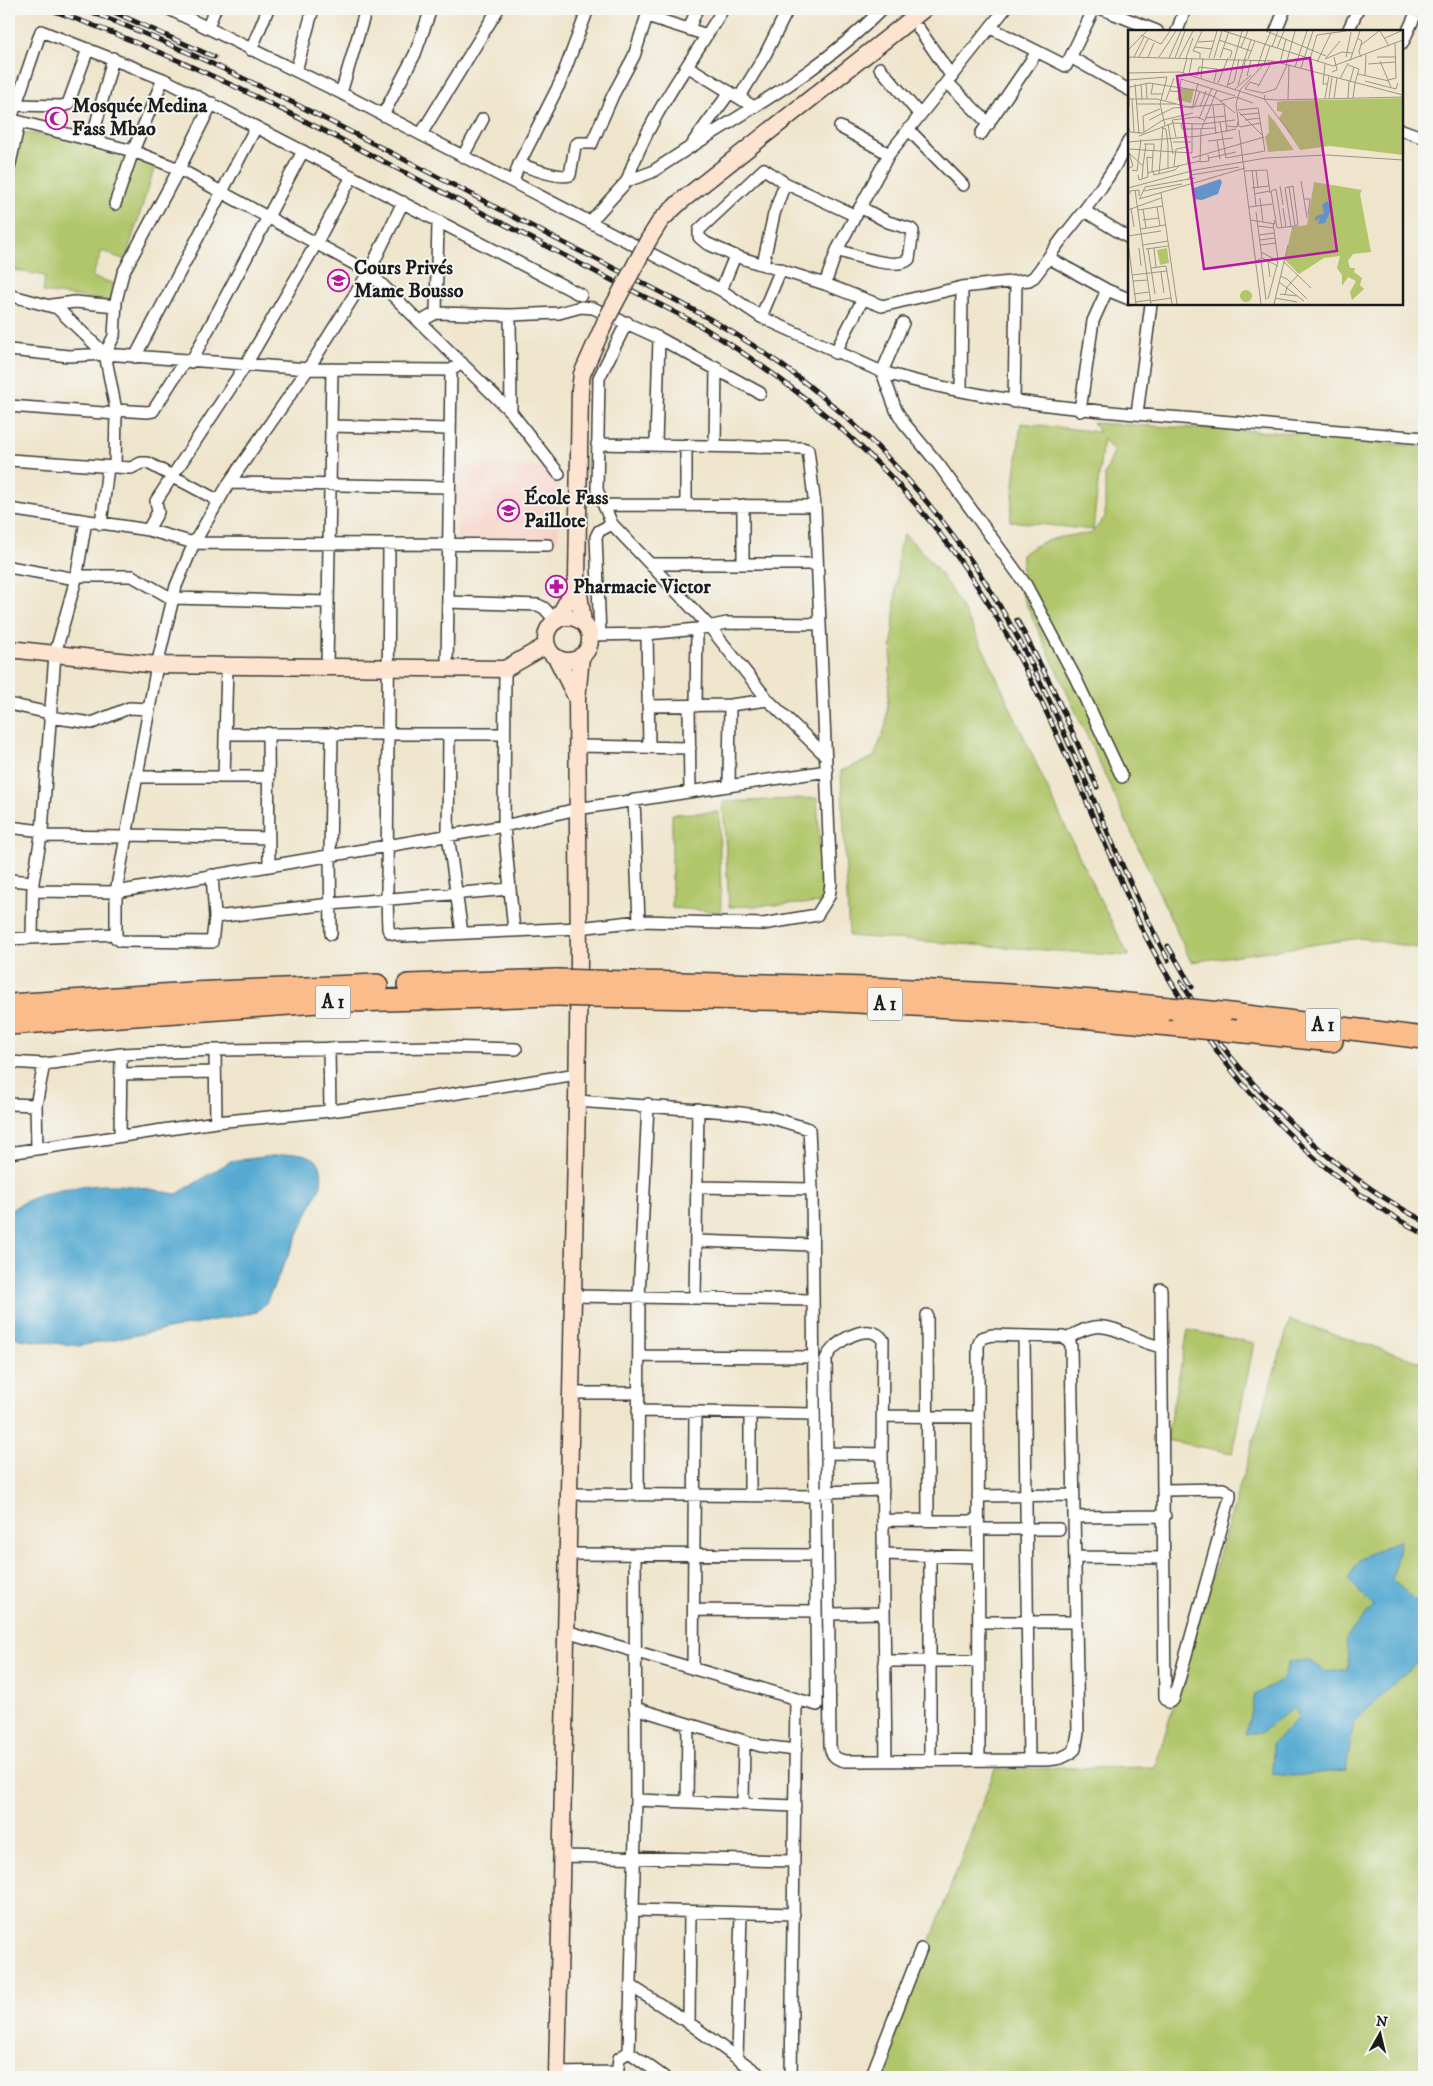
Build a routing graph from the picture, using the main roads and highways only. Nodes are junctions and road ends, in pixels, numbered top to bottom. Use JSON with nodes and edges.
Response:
{"nodes":[{"id":1,"x":557,"y":988,"type":"junction"},
{"id":2,"x":589,"y":988,"type":"junction"},
{"id":3,"x":9,"y":1005,"type":"edge"},
{"id":4,"x":9,"y":1024,"type":"edge"},
{"id":5,"x":1424,"y":1038,"type":"edge"},
{"id":6,"x":1424,"y":1052,"type":"edge"}],
"edges":[{"from":1,"to":2,"type":"highway","number":"A 1","bridge":true},
{"from":1,"to":3,"type":"highway","number":"A 1"},
{"from":1,"to":4,"type":"highway","number":"A 1"},
{"from":2,"to":5,"type":"highway","number":"A 1","bridge":true},
{"from":2,"to":6,"type":"highway","number":"A 1","bridge":true}]}
